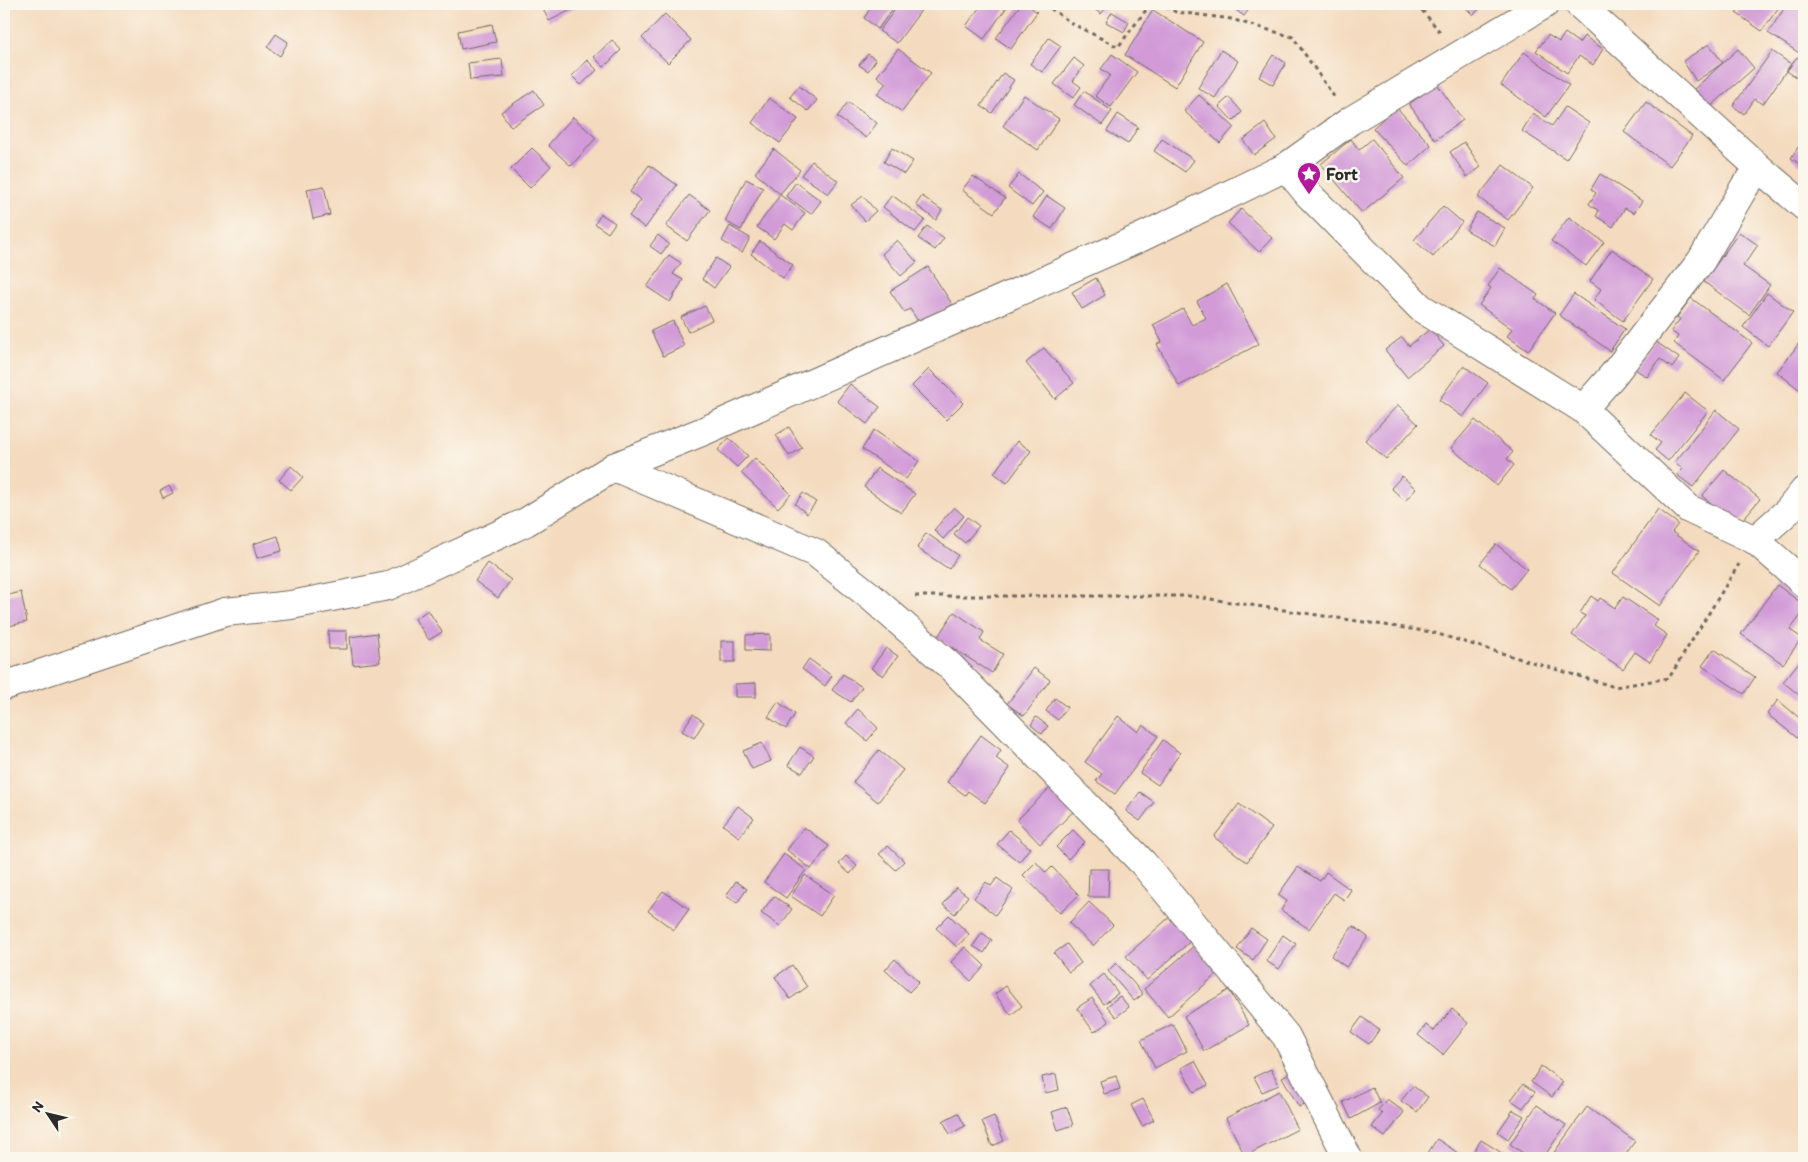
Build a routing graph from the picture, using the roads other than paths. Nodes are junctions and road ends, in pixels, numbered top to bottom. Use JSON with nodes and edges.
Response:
{"nodes":[{"id":1,"x":1546,"y":4,"type":"edge"},
{"id":2,"x":1579,"y":4,"type":"edge"},
{"id":3,"x":1286,"y":167,"type":"junction"},
{"id":4,"x":1759,"y":168,"type":"junction"},
{"id":5,"x":1804,"y":206,"type":"edge"},
{"id":6,"x":1583,"y":410,"type":"junction"},
{"id":7,"x":614,"y":467,"type":"junction"},
{"id":8,"x":1804,"y":491,"type":"edge"},
{"id":9,"x":1755,"y":540,"type":"junction"},
{"id":10,"x":1804,"y":583,"type":"edge"},
{"id":11,"x":4,"y":686,"type":"edge"},
{"id":12,"x":1348,"y":1158,"type":"edge"}],
"edges":[{"from":1,"to":3,"type":"street"},
{"from":2,"to":4,"type":"street"},
{"from":3,"to":6,"type":"street"},
{"from":3,"to":7,"type":"street"},
{"from":4,"to":5,"type":"street"},
{"from":4,"to":6,"type":"street"},
{"from":6,"to":9,"type":"street"},
{"from":7,"to":11,"type":"street"},
{"from":7,"to":12,"type":"street"},
{"from":8,"to":9,"type":"street"},
{"from":9,"to":10,"type":"street"}]}
